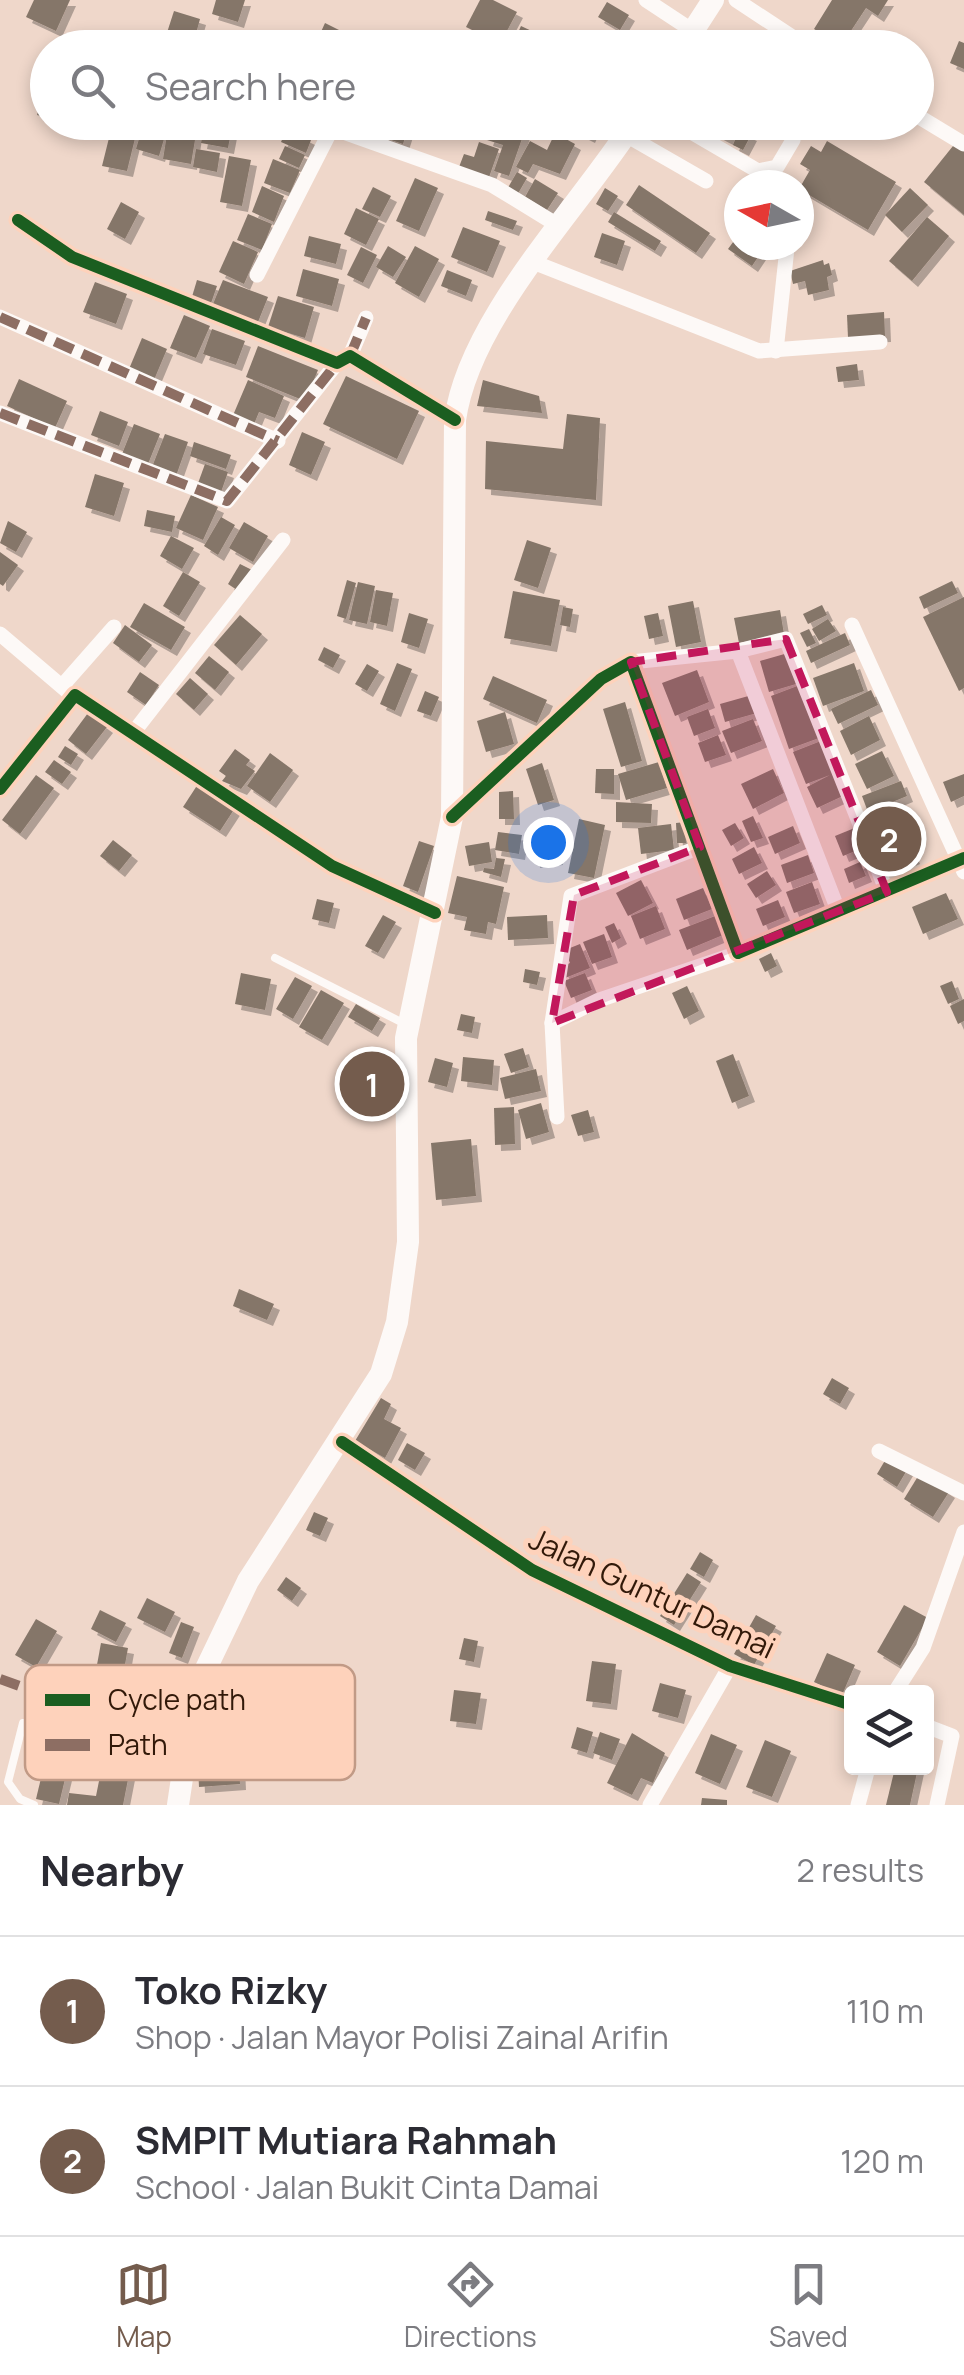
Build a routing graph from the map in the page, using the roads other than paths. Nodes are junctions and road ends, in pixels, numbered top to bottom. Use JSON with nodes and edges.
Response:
{"nodes":[{"id":1,"x":646,"y":0,"type":"edge"},
{"id":2,"x":713,"y":0,"type":"edge"},
{"id":3,"x":736,"y":0,"type":"edge"},
{"id":4,"x":678,"y":30,"type":"edge"},
{"id":5,"x":693,"y":30,"type":"edge"},
{"id":6,"x":781,"y":30,"type":"edge"},
{"id":7,"x":934,"y":125,"type":"edge"},
{"id":8,"x":326,"y":140,"type":"edge"},
{"id":9,"x":366,"y":140,"type":"edge"},
{"id":10,"x":622,"y":140,"type":"edge"},
{"id":11,"x":646,"y":140,"type":"edge"},
{"id":12,"x":705,"y":140,"type":"edge"},
{"id":13,"x":793,"y":140,"type":"dead end"},
{"id":14,"x":964,"y":144,"type":"edge"},
{"id":15,"x":706,"y":182,"type":"dead end"},
{"id":16,"x":18,"y":220,"type":"dead end"},
{"id":17,"x":558,"y":226,"type":"junction"},
{"id":18,"x":785,"y":260,"type":"edge"},
{"id":19,"x":534,"y":262,"type":"junction"},
{"id":20,"x":257,"y":275,"type":"dead end"},
{"id":21,"x":0,"y":318,"type":"edge"},
{"id":22,"x":366,"y":318,"type":"dead end"},
{"id":23,"x":880,"y":342,"type":"dead end"},
{"id":24,"x":776,"y":351,"type":"junction"},
{"id":25,"x":344,"y":360,"type":"junction"},
{"id":26,"x":0,"y":413,"type":"edge"},
{"id":27,"x":455,"y":420,"type":"junction"},
{"id":28,"x":278,"y":441,"type":"junction"},
{"id":29,"x":282,"y":540,"type":"dead end"},
{"id":30,"x":852,"y":625,"type":"dead end"},
{"id":31,"x":114,"y":627,"type":"dead end"},
{"id":32,"x":0,"y":634,"type":"edge"},
{"id":33,"x":738,"y":651,"type":"junction"},
{"id":34,"x":632,"y":662,"type":"junction"},
{"id":35,"x":67,"y":691,"type":"junction"},
{"id":36,"x":132,"y":733,"type":"junction"},
{"id":37,"x":0,"y":789,"type":"edge"},
{"id":38,"x":452,"y":817,"type":"junction"},
{"id":39,"x":700,"y":847,"type":"junction"},
{"id":40,"x":962,"y":863,"type":"edge"},
{"id":41,"x":887,"y":892,"type":"junction"},
{"id":42,"x":838,"y":910,"type":"junction"},
{"id":43,"x":435,"y":913,"type":"junction"},
{"id":44,"x":738,"y":953,"type":"junction"},
{"id":45,"x":275,"y":958,"type":"dead end"},
{"id":46,"x":552,"y":1023,"type":"junction"},
{"id":47,"x":409,"y":1026,"type":"junction"},
{"id":48,"x":557,"y":1117,"type":"dead end"},
{"id":49,"x":342,"y":1442,"type":"junction"},
{"id":50,"x":879,"y":1451,"type":"dead end"},
{"id":51,"x":964,"y":1493,"type":"edge"},
{"id":52,"x":964,"y":1532,"type":"edge"},
{"id":53,"x":208,"y":1665,"type":"edge"},
{"id":54,"x":730,"y":1666,"type":"junction"},
{"id":55,"x":899,"y":1685,"type":"edge"},
{"id":56,"x":844,"y":1702,"type":"edge"},
{"id":57,"x":23,"y":1723,"type":"dead end"},
{"id":58,"x":934,"y":1729,"type":"edge"},
{"id":59,"x":866,"y":1775,"type":"edge"},
{"id":60,"x":181,"y":1780,"type":"edge"},
{"id":61,"x":34,"y":1805,"type":"edge"},
{"id":62,"x":178,"y":1805,"type":"edge"},
{"id":63,"x":650,"y":1805,"type":"edge"},
{"id":64,"x":858,"y":1805,"type":"edge"},
{"id":65,"x":937,"y":1805,"type":"edge"}],
"edges":[{"from":1,"to":4,"type":"street"},
{"from":2,"to":5,"type":"main road"},
{"from":3,"to":6,"type":"street"},
{"from":7,"to":14,"type":"street"},
{"from":8,"to":20,"type":"street"},
{"from":9,"to":17,"type":"street"},
{"from":10,"to":17,"type":"main road"},
{"from":11,"to":15,"type":"street"},
{"from":12,"to":13,"type":"street"},
{"from":16,"to":25,"type":"street"},
{"from":17,"to":19,"type":"main road"},
{"from":18,"to":24,"type":"street"},
{"from":19,"to":24,"type":"street"},
{"from":19,"to":27,"type":"main road"},
{"from":21,"to":28,"type":"street"},
{"from":22,"to":25,"type":"street"},
{"from":23,"to":24,"type":"street"},
{"from":25,"to":27,"type":"street"},
{"from":25,"to":28,"type":"street"},
{"from":26,"to":28,"type":"street"},
{"from":27,"to":38,"type":"main road"},
{"from":29,"to":36,"type":"street"},
{"from":30,"to":40,"type":"street"},
{"from":31,"to":35,"type":"street"},
{"from":32,"to":35,"type":"street"},
{"from":33,"to":34,"type":"street"},
{"from":33,"to":41,"type":"street"},
{"from":33,"to":42,"type":"street"},
{"from":34,"to":38,"type":"street"},
{"from":34,"to":39,"type":"street"},
{"from":35,"to":36,"type":"street"},
{"from":35,"to":37,"type":"street"},
{"from":36,"to":43,"type":"street"},
{"from":38,"to":43,"type":"main road"},
{"from":39,"to":44,"type":"street"},
{"from":39,"to":46,"type":"street"},
{"from":40,"to":41,"type":"street"},
{"from":41,"to":42,"type":"street"},
{"from":42,"to":44,"type":"street"},
{"from":43,"to":47,"type":"main road"},
{"from":44,"to":46,"type":"street"},
{"from":45,"to":47,"type":"lane"},
{"from":46,"to":48,"type":"street"},
{"from":47,"to":49,"type":"main road"},
{"from":49,"to":53,"type":"main road"},
{"from":49,"to":54,"type":"street","name":"Jalan Guntur Damai"},
{"from":50,"to":51,"type":"street"},
{"from":52,"to":55,"type":"street"},
{"from":54,"to":56,"type":"street","name":"Jalan Guntur Damai"},
{"from":54,"to":63,"type":"street"},
{"from":57,"to":61,"type":"lane"},
{"from":58,"to":65,"type":"street"},
{"from":59,"to":64,"type":"street"},
{"from":60,"to":62,"type":"main road"}]}
